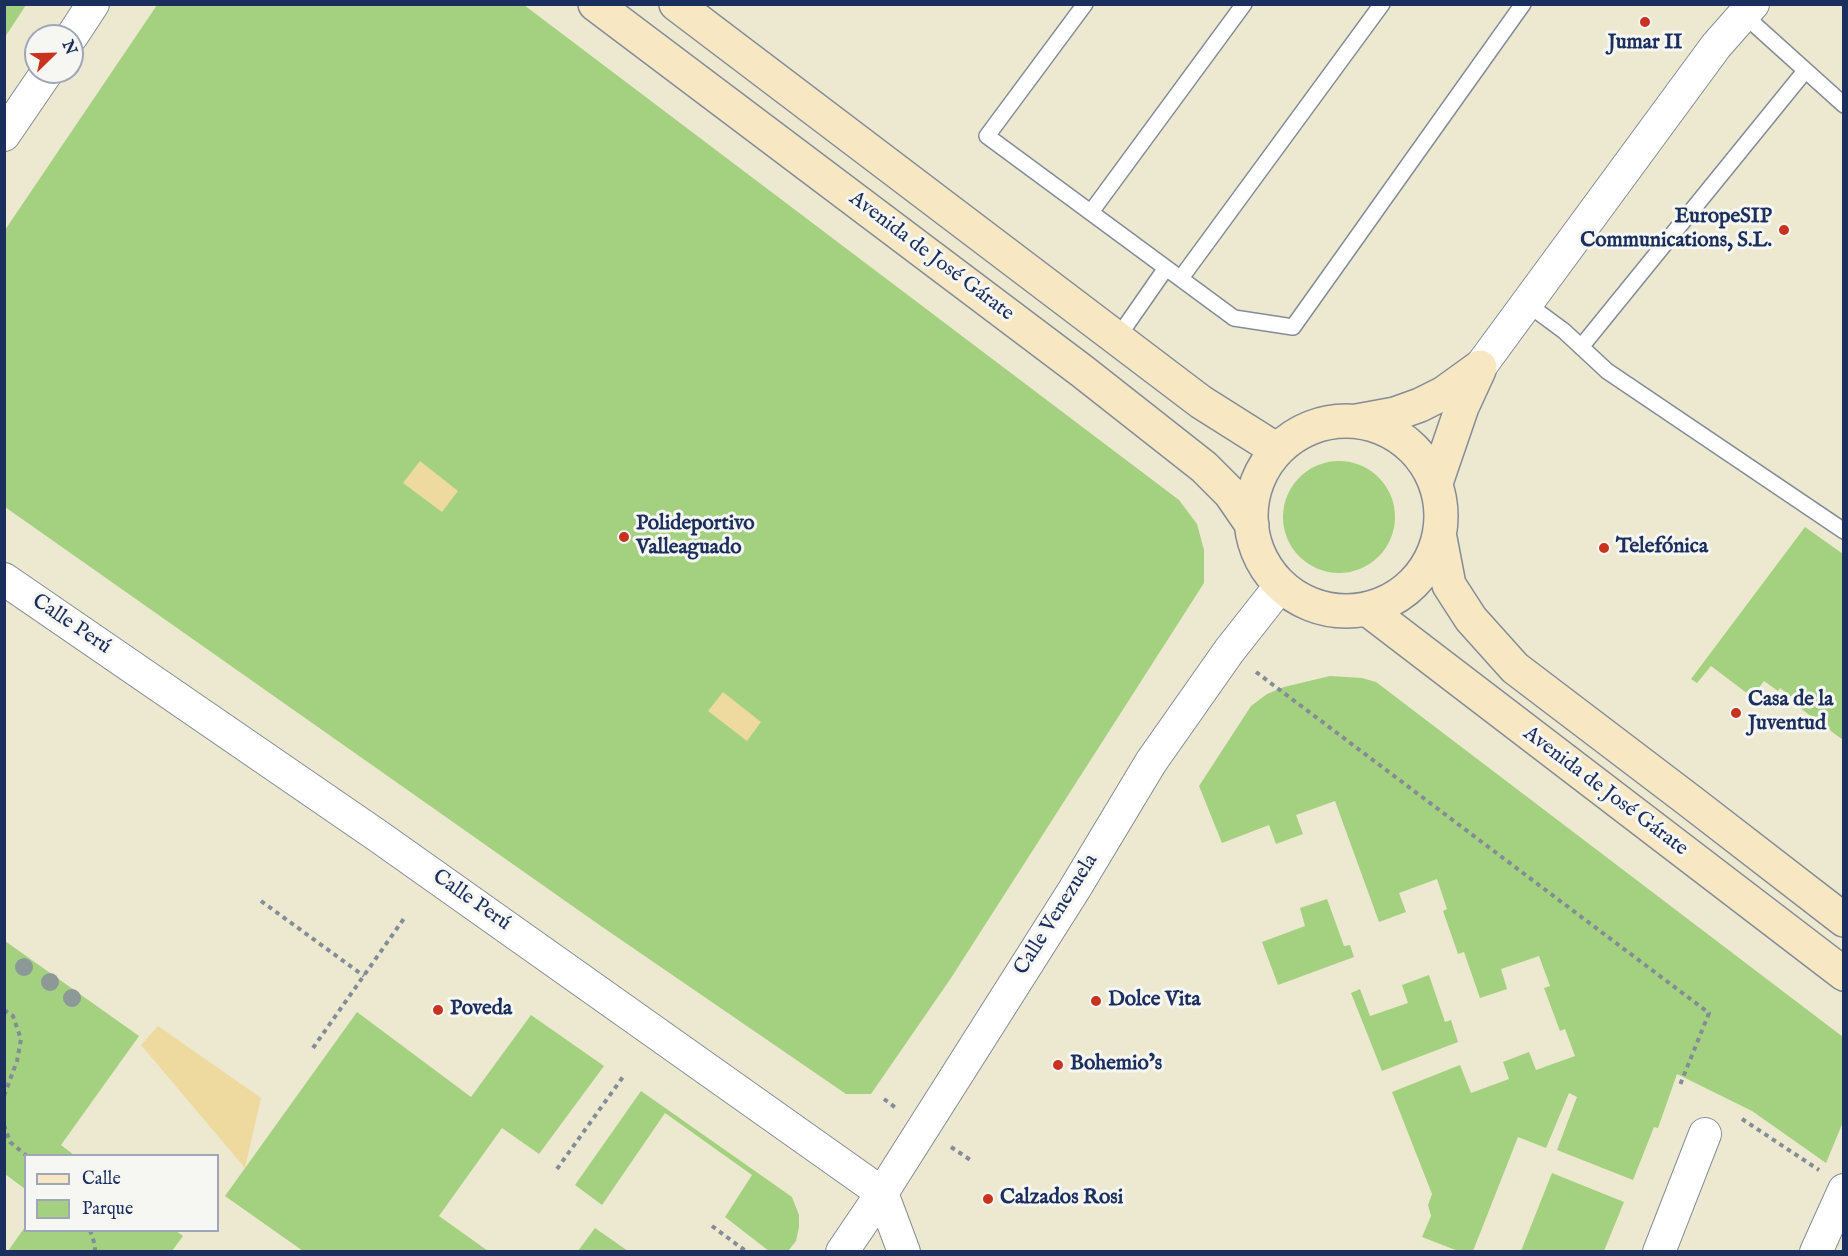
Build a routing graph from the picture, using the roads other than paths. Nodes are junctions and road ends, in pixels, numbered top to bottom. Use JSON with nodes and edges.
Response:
{"nodes":[{"id":1,"x":93,"y":4,"type":"edge"},
{"id":2,"x":595,"y":4,"type":"edge"},
{"id":3,"x":676,"y":4,"type":"edge"},
{"id":4,"x":1084,"y":4,"type":"edge"},
{"id":5,"x":1244,"y":4,"type":"edge"},
{"id":6,"x":1382,"y":4,"type":"edge"},
{"id":7,"x":1523,"y":4,"type":"edge"},
{"id":8,"x":1748,"y":10,"type":"edge"},
{"id":9,"x":80,"y":24,"type":"edge"},
{"id":10,"x":1805,"y":71,"type":"junction"},
{"id":11,"x":39,"y":84,"type":"edge"},
{"id":12,"x":1844,"y":105,"type":"edge"},
{"id":13,"x":4,"y":135,"type":"edge"},
{"id":14,"x":1091,"y":212,"type":"junction"},
{"id":15,"x":1166,"y":268,"type":"junction"},
{"id":16,"x":1180,"y":278,"type":"junction"},
{"id":17,"x":1526,"y":303,"type":"junction"},
{"id":18,"x":1118,"y":337,"type":"junction"},
{"id":19,"x":1581,"y":347,"type":"junction"},
{"id":20,"x":1480,"y":368,"type":"junction"},
{"id":21,"x":1357,"y":421,"type":"junction"},
{"id":22,"x":1277,"y":450,"type":"junction"},
{"id":23,"x":1436,"y":483,"type":"junction"},
{"id":24,"x":1252,"y":525,"type":"junction"},
{"id":25,"x":1844,"y":531,"type":"edge"},
{"id":26,"x":1440,"y":538,"type":"junction"},
{"id":27,"x":4,"y":579,"type":"edge"},
{"id":28,"x":1281,"y":585,"type":"junction"},
{"id":29,"x":1367,"y":609,"type":"junction"},
{"id":30,"x":1844,"y":920,"type":"edge"},
{"id":31,"x":1844,"y":974,"type":"edge"},
{"id":32,"x":1705,"y":1134,"type":"dead end"},
{"id":33,"x":1844,"y":1190,"type":"edge"},
{"id":34,"x":882,"y":1193,"type":"junction"},
{"id":35,"x":842,"y":1251,"type":"edge"},
{"id":36,"x":904,"y":1251,"type":"edge"},
{"id":37,"x":1659,"y":1251,"type":"edge"},
{"id":38,"x":1816,"y":1251,"type":"edge"}],
"edges":[{"from":1,"to":9,"type":"street"},
{"from":2,"to":24,"type":"main road","name":"Avenida de José Gárate"},
{"from":3,"to":18,"type":"main road"},
{"from":4,"to":14,"type":"lane"},
{"from":5,"to":14,"type":"lane"},
{"from":6,"to":16,"type":"lane"},
{"from":7,"to":16,"type":"lane"},
{"from":8,"to":10,"type":"lane"},
{"from":8,"to":17,"type":"street"},
{"from":10,"to":12,"type":"lane"},
{"from":10,"to":19,"type":"lane"},
{"from":11,"to":13,"type":"street"},
{"from":14,"to":15,"type":"lane"},
{"from":15,"to":16,"type":"lane"},
{"from":15,"to":18,"type":"lane"},
{"from":17,"to":19,"type":"lane"},
{"from":17,"to":20,"type":"street"},
{"from":18,"to":22,"type":"main road"},
{"from":19,"to":25,"type":"lane"},
{"from":20,"to":21,"type":"main road"},
{"from":20,"to":23,"type":"main road"},
{"from":21,"to":22,"type":"main road"},
{"from":21,"to":23,"type":"main road"},
{"from":22,"to":24,"type":"main road"},
{"from":23,"to":26,"type":"main road"},
{"from":24,"to":28,"type":"main road"},
{"from":26,"to":29,"type":"main road"},
{"from":26,"to":30,"type":"main road","name":"Avenida de José Gárate"},
{"from":27,"to":34,"type":"street","name":"Calle Perú"},
{"from":28,"to":29,"type":"main road"},
{"from":28,"to":34,"type":"street","name":"Calle Venezuela"},
{"from":29,"to":31,"type":"main road","name":"Avenida de José Gárate"},
{"from":32,"to":37,"type":"street"},
{"from":33,"to":38,"type":"street"},
{"from":34,"to":35,"type":"street","name":"Calle Venezuela"},
{"from":34,"to":36,"type":"street"}]}
